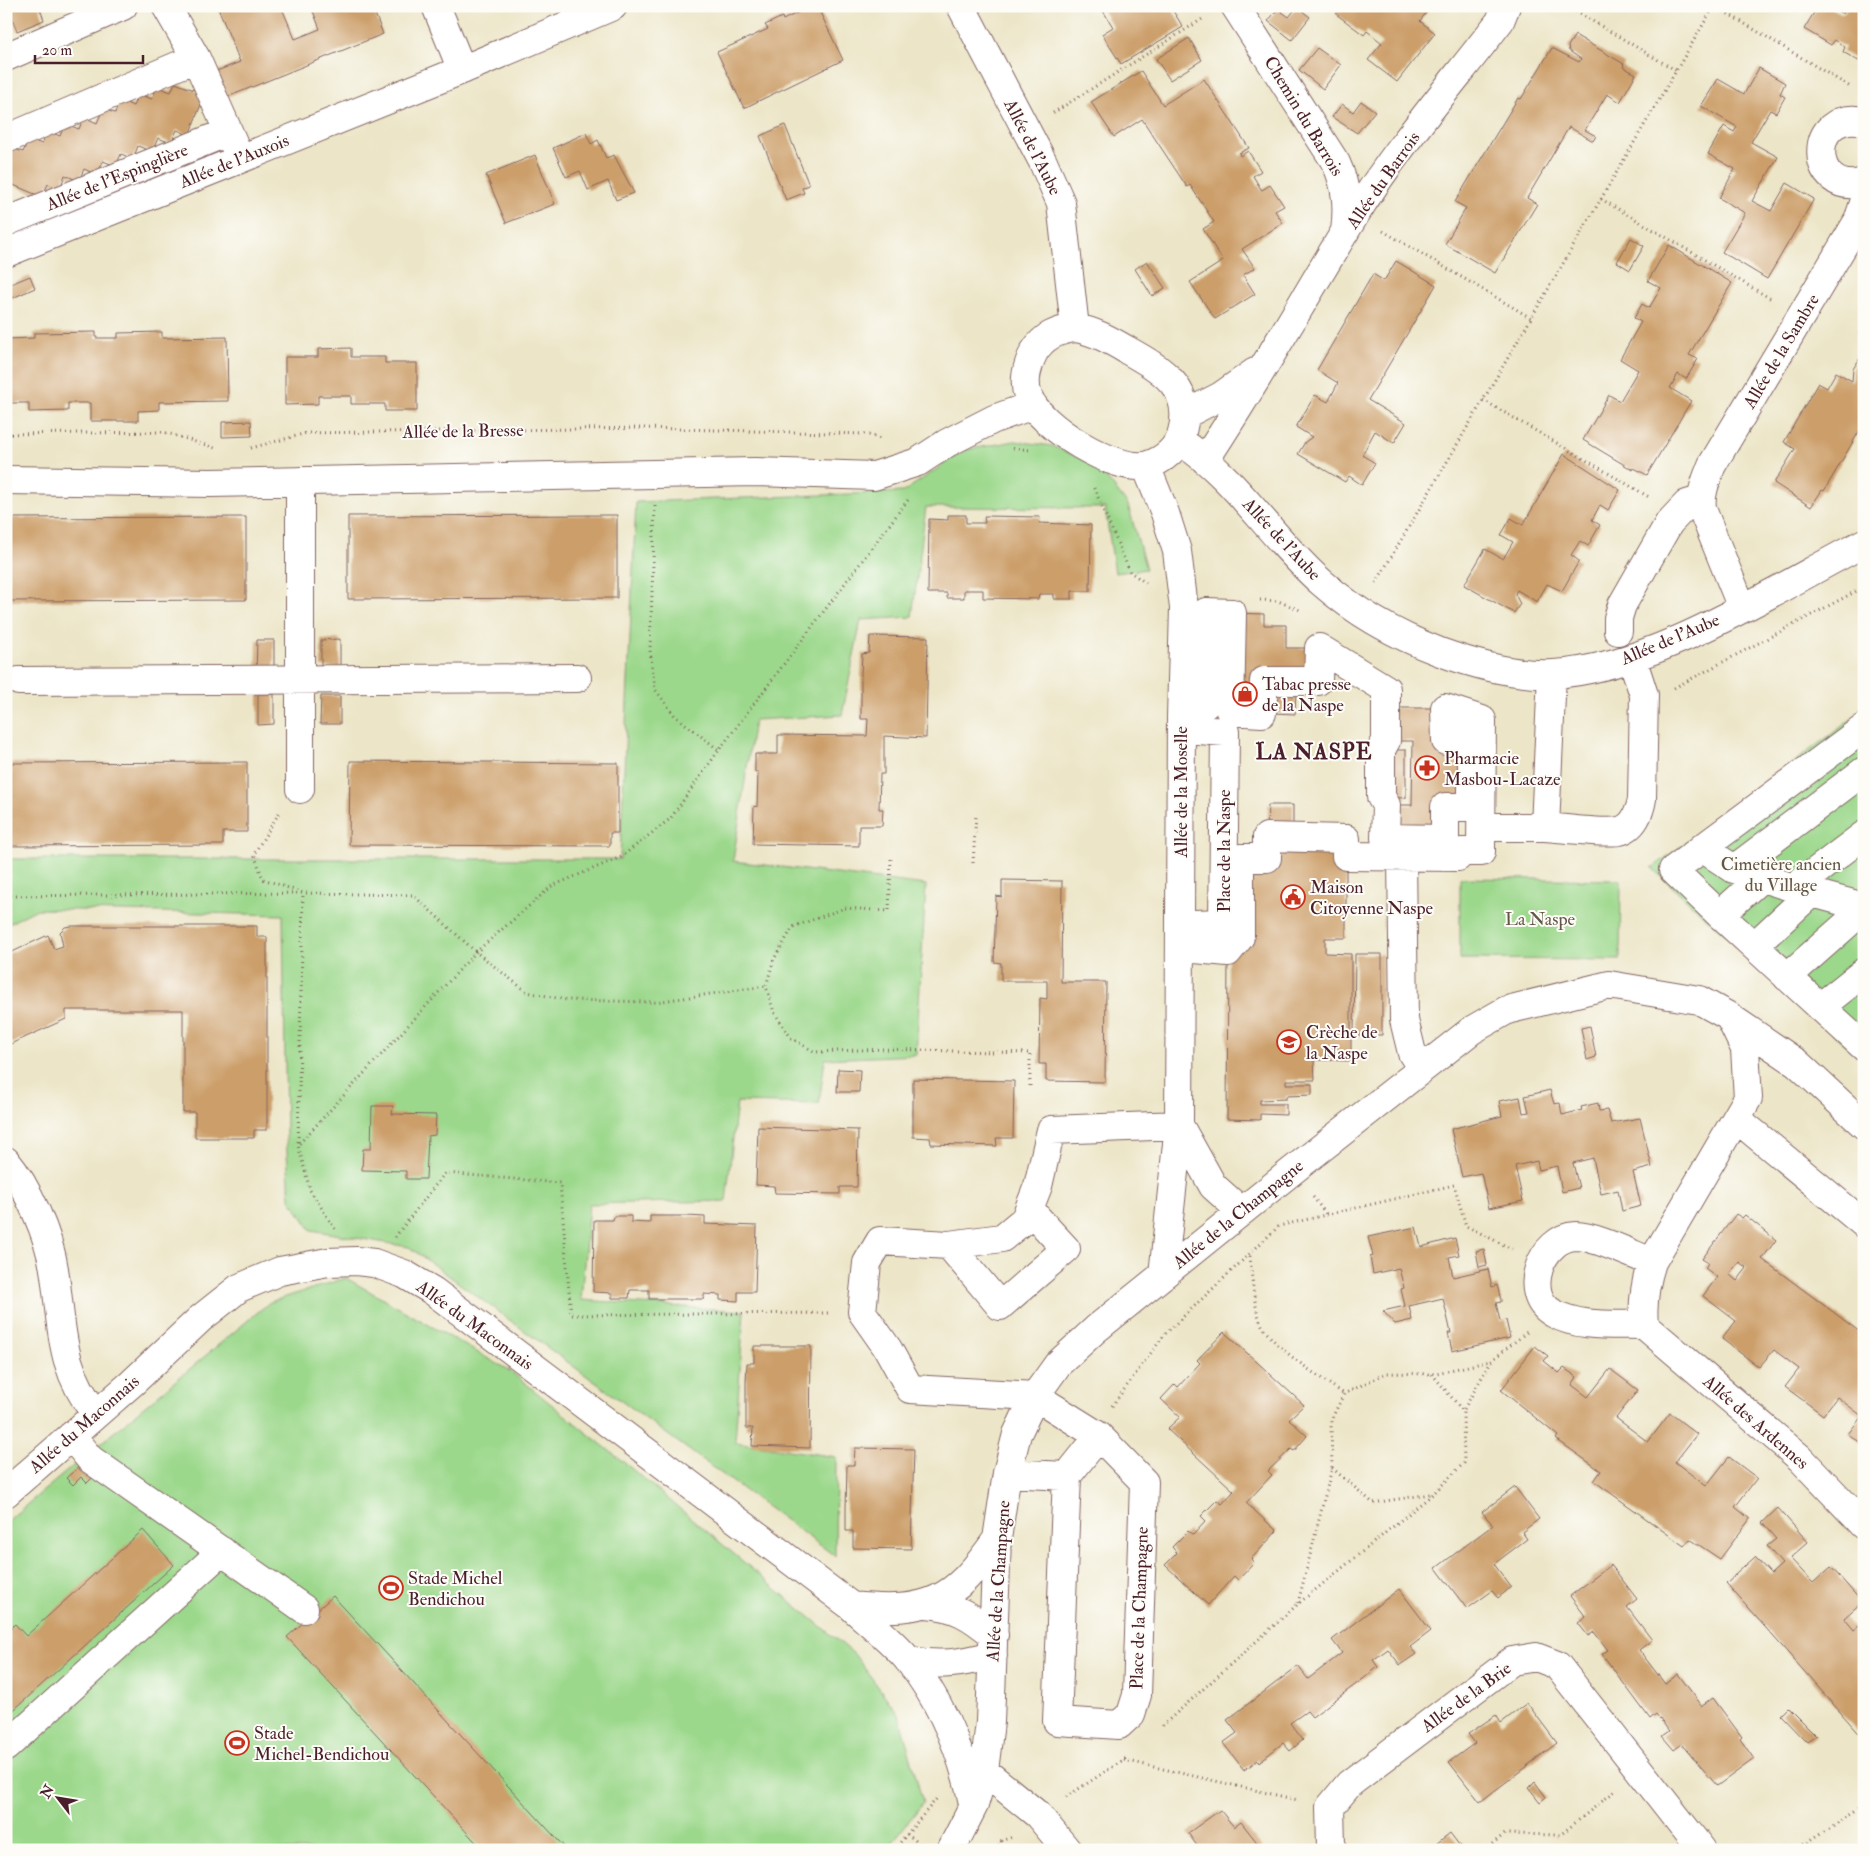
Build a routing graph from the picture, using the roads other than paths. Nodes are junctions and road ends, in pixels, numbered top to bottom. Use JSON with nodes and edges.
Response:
{"nodes":[{"id":1,"x":123,"y":6,"type":"edge"},
{"id":2,"x":166,"y":6,"type":"edge"},
{"id":3,"x":436,"y":6,"type":"edge"},
{"id":4,"x":613,"y":6,"type":"edge"},
{"id":5,"x":961,"y":6,"type":"edge"},
{"id":6,"x":1235,"y":6,"type":"edge"},
{"id":7,"x":1506,"y":6,"type":"edge"},
{"id":8,"x":6,"y":58,"type":"edge"},
{"id":9,"x":196,"y":58,"type":"junction"},
{"id":10,"x":462,"y":70,"type":"junction"},
{"id":11,"x":1864,"y":121,"type":"edge"},
{"id":12,"x":228,"y":132,"type":"junction"},
{"id":13,"x":6,"y":138,"type":"edge"},
{"id":14,"x":240,"y":158,"type":"junction"},
{"id":15,"x":1864,"y":182,"type":"edge"},
{"id":16,"x":1864,"y":203,"type":"edge"},
{"id":17,"x":6,"y":222,"type":"edge"},
{"id":18,"x":1350,"y":224,"type":"junction"},
{"id":19,"x":6,"y":253,"type":"edge"},
{"id":20,"x":1074,"y":328,"type":"junction"},
{"id":21,"x":1269,"y":360,"type":"junction"},
{"id":22,"x":1033,"y":405,"type":"junction"},
{"id":23,"x":1186,"y":414,"type":"junction"},
{"id":24,"x":1180,"y":441,"type":"junction"},
{"id":25,"x":1205,"y":460,"type":"junction"},
{"id":26,"x":1146,"y":466,"type":"junction"},
{"id":27,"x":6,"y":480,"type":"edge"},
{"id":28,"x":300,"y":481,"type":"junction"},
{"id":29,"x":1701,"y":500,"type":"junction"},
{"id":30,"x":1864,"y":543,"type":"edge"},
{"id":31,"x":1742,"y":608,"type":"junction"},
{"id":32,"x":1618,"y":631,"type":"dead end"},
{"id":33,"x":1632,"y":658,"type":"junction"},
{"id":34,"x":1552,"y":674,"type":"junction"},
{"id":35,"x":577,"y":678,"type":"dead end"},
{"id":36,"x":300,"y":680,"type":"junction"},
{"id":37,"x":19,"y":681,"type":"dead end"},
{"id":38,"x":1864,"y":728,"type":"edge"},
{"id":39,"x":1864,"y":771,"type":"edge"},
{"id":40,"x":300,"y":789,"type":"road end"},
{"id":41,"x":1485,"y":827,"type":"dead end"},
{"id":42,"x":1545,"y":827,"type":"junction"},
{"id":43,"x":1864,"y":835,"type":"edge"},
{"id":44,"x":1702,"y":848,"type":"junction"},
{"id":45,"x":1402,"y":857,"type":"junction"},
{"id":46,"x":1734,"y":869,"type":"junction"},
{"id":47,"x":1762,"y":878,"type":"junction"},
{"id":48,"x":1802,"y":891,"type":"junction"},
{"id":49,"x":1864,"y":908,"type":"edge"},
{"id":50,"x":1720,"y":915,"type":"junction"},
{"id":51,"x":1754,"y":946,"type":"junction"},
{"id":52,"x":1864,"y":972,"type":"edge"},
{"id":53,"x":1787,"y":977,"type":"junction"},
{"id":54,"x":1820,"y":1007,"type":"junction"},
{"id":55,"x":1728,"y":1016,"type":"junction"},
{"id":56,"x":1861,"y":1039,"type":"edge"},
{"id":57,"x":1422,"y":1069,"type":"junction"},
{"id":58,"x":1737,"y":1119,"type":"junction"},
{"id":59,"x":1864,"y":1125,"type":"edge"},
{"id":60,"x":1179,"y":1126,"type":"junction"},
{"id":61,"x":6,"y":1161,"type":"edge"},
{"id":62,"x":1029,"y":1209,"type":"junction"},
{"id":63,"x":1242,"y":1211,"type":"junction"},
{"id":64,"x":1864,"y":1224,"type":"edge"},
{"id":65,"x":949,"y":1246,"type":"junction"},
{"id":66,"x":1652,"y":1262,"type":"junction"},
{"id":67,"x":1163,"y":1275,"type":"junction"},
{"id":68,"x":1644,"y":1325,"type":"junction"},
{"id":69,"x":1035,"y":1396,"type":"junction"},
{"id":70,"x":96,"y":1414,"type":"junction"},
{"id":71,"x":1094,"y":1433,"type":"junction"},
{"id":72,"x":71,"y":1436,"type":"junction"},
{"id":73,"x":1007,"y":1473,"type":"junction"},
{"id":74,"x":1067,"y":1476,"type":"junction"},
{"id":75,"x":9,"y":1490,"type":"edge"},
{"id":76,"x":1864,"y":1525,"type":"edge"},
{"id":77,"x":998,"y":1538,"type":"junction"},
{"id":78,"x":222,"y":1551,"type":"junction"},
{"id":79,"x":926,"y":1604,"type":"junction"},
{"id":80,"x":851,"y":1606,"type":"junction"},
{"id":81,"x":304,"y":1609,"type":"dead end"},
{"id":82,"x":993,"y":1645,"type":"junction"},
{"id":83,"x":908,"y":1660,"type":"junction"},
{"id":84,"x":6,"y":1747,"type":"edge"},
{"id":85,"x":975,"y":1769,"type":"junction"},
{"id":86,"x":950,"y":1850,"type":"edge"},
{"id":87,"x":1067,"y":1850,"type":"edge"},
{"id":88,"x":1334,"y":1850,"type":"edge"},
{"id":89,"x":1702,"y":1850,"type":"edge"}],
"edges":[{"from":1,"to":8,"type":"street"},
{"from":2,"to":9,"type":"street"},
{"from":3,"to":10,"type":"street"},
{"from":4,"to":10,"type":"street","name":"Allée de l'Auxois"},
{"from":5,"to":20,"type":"street","name":"Allée de l'Aube"},
{"from":6,"to":18,"type":"street","name":"Chemin du Barrois"},
{"from":7,"to":18,"type":"street","name":"Allée du Barrois"},
{"from":9,"to":12,"type":"street"},
{"from":9,"to":13,"type":"street"},
{"from":10,"to":14,"type":"street","name":"Allée de l'Auxois"},
{"from":11,"to":15,"type":"street"},
{"from":12,"to":14,"type":"street"},
{"from":12,"to":17,"type":"street","name":"Allée de l'Espinglière"},
{"from":14,"to":19,"type":"street","name":"Allée de l'Auxois"},
{"from":16,"to":29,"type":"street","name":"Allée de la Sambre"},
{"from":18,"to":21,"type":"street","name":"Allée du Barrois"},
{"from":20,"to":22,"type":"street"},
{"from":20,"to":23,"type":"street"},
{"from":21,"to":23,"type":"street","name":"Allée du Barrois"},
{"from":21,"to":25,"type":"street","name":"Allée du Barrois"},
{"from":22,"to":26,"type":"street"},
{"from":22,"to":28,"type":"street"},
{"from":23,"to":24,"type":"street"},
{"from":24,"to":25,"type":"street","name":"Allée de l'Aube"},
{"from":24,"to":26,"type":"street"},
{"from":25,"to":34,"type":"street","name":"Allée de l'Aube"},
{"from":26,"to":60,"type":"street","name":"Allée de la Moselle"},
{"from":27,"to":28,"type":"street"},
{"from":28,"to":36,"type":"street"},
{"from":29,"to":31,"type":"street"},
{"from":29,"to":32,"type":"street"},
{"from":30,"to":31,"type":"street","name":"Allée de l'Aube"},
{"from":31,"to":33,"type":"street","name":"Allée de l'Aube"},
{"from":33,"to":34,"type":"street","name":"Allée de l'Aube"},
{"from":33,"to":42,"type":"street"},
{"from":34,"to":42,"type":"street"},
{"from":35,"to":36,"type":"street"},
{"from":36,"to":37,"type":"street"},
{"from":36,"to":40,"type":"street"},
{"from":38,"to":44,"type":"street"},
{"from":39,"to":46,"type":"street"},
{"from":41,"to":42,"type":"street"},
{"from":43,"to":48,"type":"street"},
{"from":44,"to":46,"type":"street"},
{"from":44,"to":50,"type":"street"},
{"from":45,"to":45,"type":"street","name":"Place de la Naspe"},
{"from":45,"to":57,"type":"street"},
{"from":46,"to":47,"type":"street"},
{"from":47,"to":48,"type":"street"},
{"from":47,"to":50,"type":"street"},
{"from":48,"to":49,"type":"street"},
{"from":48,"to":51,"type":"street"},
{"from":49,"to":53,"type":"street"},
{"from":50,"to":51,"type":"street"},
{"from":51,"to":53,"type":"street"},
{"from":52,"to":54,"type":"street"},
{"from":53,"to":54,"type":"street"},
{"from":54,"to":56,"type":"street"},
{"from":55,"to":57,"type":"street","name":"Allée de la Champagne"},
{"from":55,"to":58,"type":"street"},
{"from":55,"to":59,"type":"street","name":"Allée de la Champagne"},
{"from":57,"to":63,"type":"street","name":"Allée de la Champagne"},
{"from":58,"to":64,"type":"street"},
{"from":58,"to":66,"type":"street"},
{"from":60,"to":62,"type":"street"},
{"from":60,"to":63,"type":"street","name":"Allée de la Moselle"},
{"from":60,"to":67,"type":"street","name":"Allée de la Moselle"},
{"from":61,"to":70,"type":"street"},
{"from":62,"to":65,"type":"street"},
{"from":62,"to":65,"type":"street"},
{"from":63,"to":67,"type":"street","name":"Allée de la Champagne"},
{"from":65,"to":69,"type":"street"},
{"from":66,"to":68,"type":"street"},
{"from":66,"to":68,"type":"street"},
{"from":67,"to":69,"type":"street","name":"Allée de la Champagne"},
{"from":68,"to":76,"type":"street","name":"Allée des Ardennes"},
{"from":69,"to":71,"type":"street","name":"Place de la Champagne"},
{"from":69,"to":73,"type":"street","name":"Allée de la Champagne"},
{"from":70,"to":72,"type":"street","name":"Allée du Maconnais"},
{"from":70,"to":80,"type":"street","name":"Allée du Maconnais"},
{"from":71,"to":74,"type":"street"},
{"from":71,"to":74,"type":"street","name":"Place de la Champagne"},
{"from":72,"to":75,"type":"street","name":"Allée du Maconnais"},
{"from":72,"to":78,"type":"street"},
{"from":73,"to":74,"type":"street"},
{"from":73,"to":77,"type":"street","name":"Allée de la Champagne"},
{"from":77,"to":79,"type":"street"},
{"from":77,"to":82,"type":"street","name":"Allée de la Champagne"},
{"from":78,"to":81,"type":"street"},
{"from":78,"to":84,"type":"street"},
{"from":79,"to":80,"type":"street"},
{"from":79,"to":82,"type":"street"},
{"from":80,"to":83,"type":"street","name":"Allée du Maconnais"},
{"from":82,"to":83,"type":"street"},
{"from":82,"to":85,"type":"street","name":"Allée de la Champagne"},
{"from":83,"to":85,"type":"street","name":"Allée du Maconnais"},
{"from":85,"to":86,"type":"street","name":"Allée de la Champagne"},
{"from":85,"to":87,"type":"street"},
{"from":88,"to":89,"type":"street","name":"Allée de la Brie"}]}
